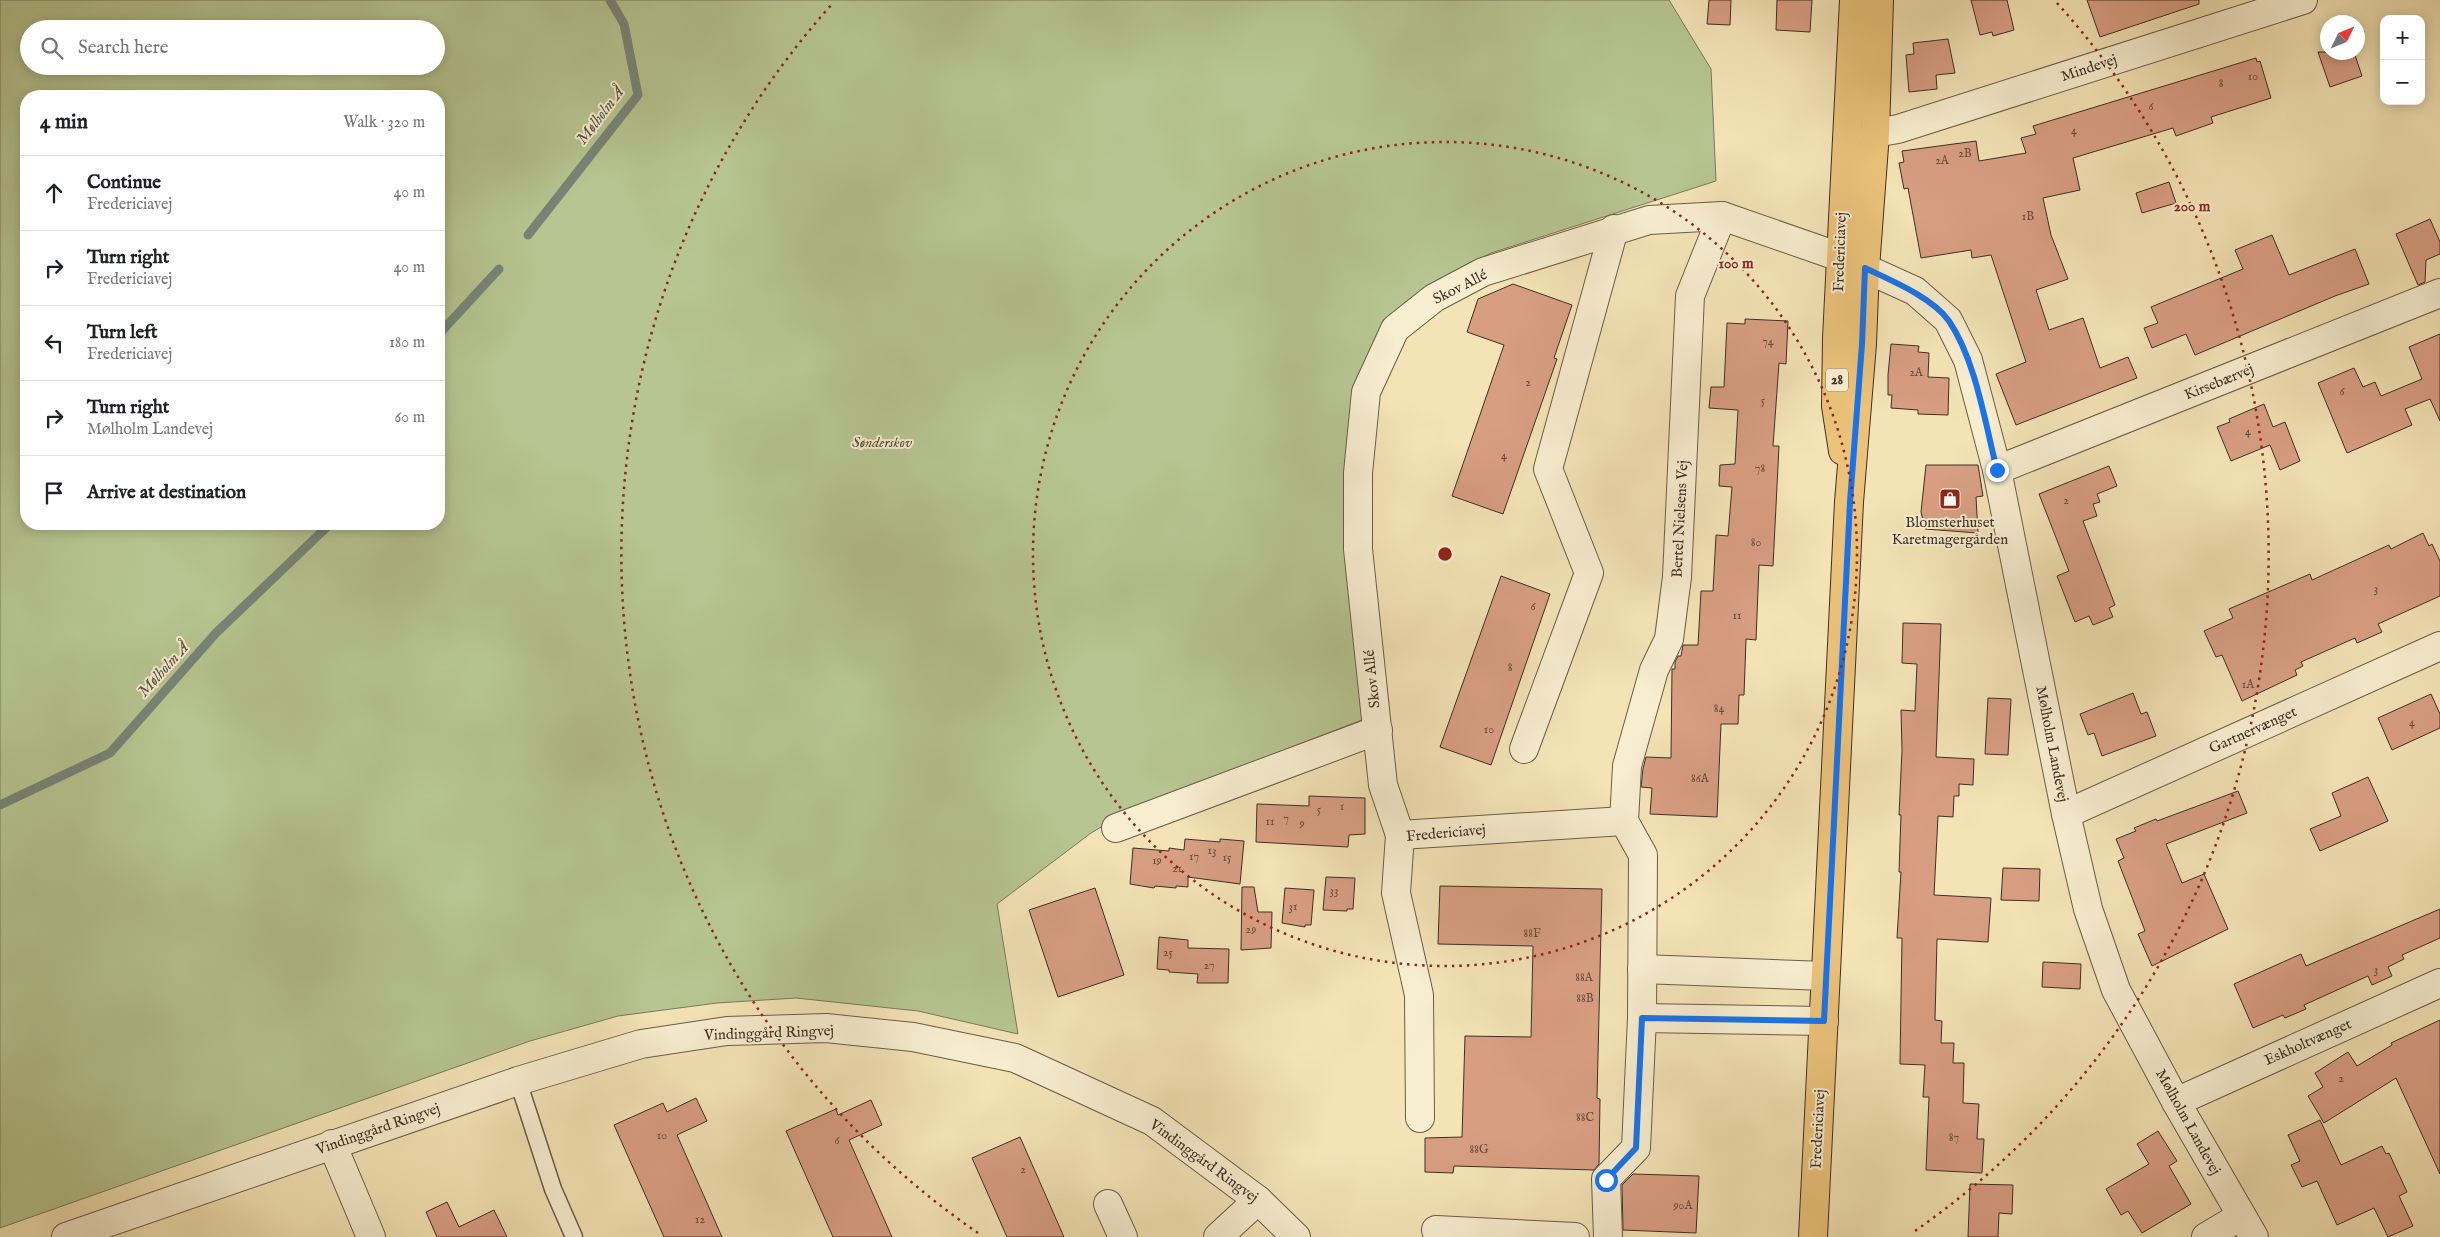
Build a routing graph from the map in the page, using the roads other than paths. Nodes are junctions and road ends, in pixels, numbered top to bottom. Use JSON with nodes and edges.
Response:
{"nodes":[{"id":1,"x":1854,"y":0,"type":"edge"},
{"id":2,"x":1879,"y":0,"type":"edge"},
{"id":3,"x":2303,"y":0,"type":"edge"},
{"id":4,"x":1875,"y":133,"type":"junction"},
{"id":5,"x":1722,"y":216,"type":"junction"},
{"id":6,"x":1614,"y":229,"type":"junction"},
{"id":7,"x":1840,"y":257,"type":"junction"},
{"id":8,"x":1865,"y":268,"type":"junction"},
{"id":9,"x":2440,"y":293,"type":"edge"},
{"id":10,"x":1997,"y":470,"type":"junction"},
{"id":11,"x":1850,"y":502,"type":"junction"},
{"id":12,"x":2440,"y":646,"type":"edge"},
{"id":13,"x":1378,"y":730,"type":"junction"},
{"id":14,"x":1524,"y":748,"type":"dead end"},
{"id":15,"x":2066,"y":814,"type":"junction"},
{"id":16,"x":1624,"y":821,"type":"junction"},
{"id":17,"x":1116,"y":828,"type":"dead end"},
{"id":18,"x":1400,"y":835,"type":"junction"},
{"id":19,"x":1642,"y":968,"type":"junction"},
{"id":20,"x":1825,"y":976,"type":"junction"},
{"id":21,"x":2440,"y":983,"type":"edge"},
{"id":22,"x":1642,"y":1018,"type":"junction"},
{"id":23,"x":1824,"y":1021,"type":"junction"},
{"id":24,"x":518,"y":1081,"type":"junction"},
{"id":25,"x":2176,"y":1102,"type":"junction"},
{"id":26,"x":1420,"y":1118,"type":"dead end"},
{"id":27,"x":332,"y":1144,"type":"junction"},
{"id":28,"x":1258,"y":1200,"type":"junction"},
{"id":29,"x":1108,"y":1204,"type":"dead end"},
{"id":30,"x":2247,"y":1226,"type":"edge"},
{"id":31,"x":1436,"y":1230,"type":"dead end"},
{"id":32,"x":66,"y":1237,"type":"edge"},
{"id":33,"x":371,"y":1237,"type":"edge"},
{"id":34,"x":574,"y":1237,"type":"edge"},
{"id":35,"x":1123,"y":1237,"type":"edge"},
{"id":36,"x":1218,"y":1237,"type":"edge"},
{"id":37,"x":1296,"y":1237,"type":"edge"},
{"id":38,"x":1575,"y":1237,"type":"edge"},
{"id":39,"x":1608,"y":1237,"type":"edge"},
{"id":40,"x":1812,"y":1237,"type":"edge"},
{"id":41,"x":2206,"y":1237,"type":"edge"}],
"edges":[{"from":1,"to":7,"type":"main road","name":"Fredericiavej","number":"28"},
{"from":2,"to":4,"type":"main road","name":"Fredericiavej","number":"28"},
{"from":3,"to":4,"type":"street","name":"Mindevej"},
{"from":4,"to":8,"type":"main road","name":"Fredericiavej","number":"28"},
{"from":5,"to":6,"type":"street","name":"Skov Allé"},
{"from":5,"to":7,"type":"street","name":"Skov Allé"},
{"from":5,"to":16,"type":"street","name":"Bertel Nielsens Vej"},
{"from":6,"to":13,"type":"street","name":"Skov Allé"},
{"from":6,"to":14,"type":"street"},
{"from":7,"to":8,"type":"street","name":"Skov Allé"},
{"from":7,"to":11,"type":"main road","name":"Fredericiavej","number":"28"},
{"from":8,"to":10,"type":"street","name":"Mølholm Landevej"},
{"from":8,"to":11,"type":"main road","name":"Fredericiavej","number":"28"},
{"from":9,"to":10,"type":"street","name":"Kirsebærvej"},
{"from":10,"to":15,"type":"street","name":"Mølholm Landevej"},
{"from":11,"to":20,"type":"main road","name":"Fredericiavej","number":"28"},
{"from":12,"to":15,"type":"street","name":"Gartnervænget"},
{"from":13,"to":17,"type":"street","name":"Skov Allé"},
{"from":13,"to":18,"type":"street","name":"Skov Allé"},
{"from":15,"to":25,"type":"street","name":"Mølholm Landevej"},
{"from":16,"to":18,"type":"street","name":"Fredericiavej"},
{"from":16,"to":19,"type":"street"},
{"from":18,"to":26,"type":"street","name":"Fredericiavej"},
{"from":19,"to":20,"type":"street"},
{"from":19,"to":22,"type":"street"},
{"from":20,"to":23,"type":"main road","name":"Fredericiavej","number":"28"},
{"from":21,"to":25,"type":"street","name":"Eskholtvænget"},
{"from":22,"to":23,"type":"street"},
{"from":22,"to":39,"type":"street"},
{"from":23,"to":40,"type":"main road","name":"Fredericiavej","number":"28"},
{"from":24,"to":27,"type":"street","name":"Vindinggård Ringvej"},
{"from":24,"to":28,"type":"street","name":"Vindinggård Ringvej"},
{"from":24,"to":34,"type":"lane"},
{"from":25,"to":30,"type":"street","name":"Mølholm Landevej"},
{"from":27,"to":32,"type":"street","name":"Vindinggård Ringvej"},
{"from":27,"to":33,"type":"street"},
{"from":28,"to":36,"type":"street"},
{"from":28,"to":37,"type":"street","name":"Vindinggård Ringvej"},
{"from":29,"to":35,"type":"street"},
{"from":30,"to":41,"type":"street"},
{"from":31,"to":38,"type":"street"}]}
